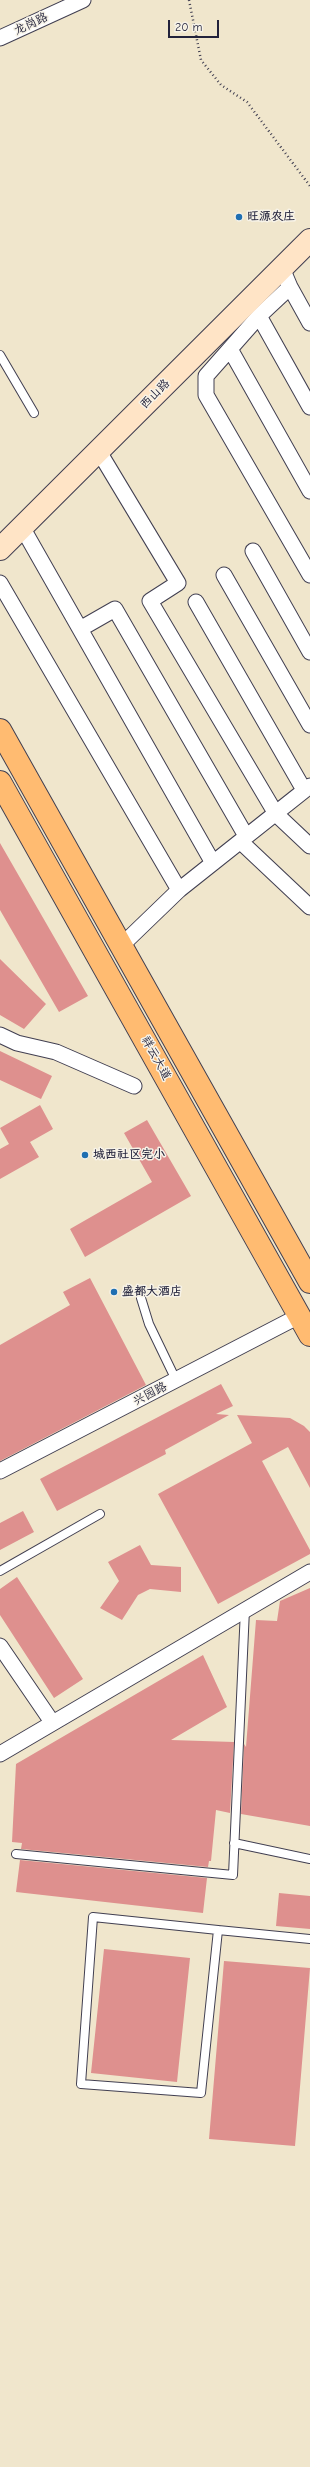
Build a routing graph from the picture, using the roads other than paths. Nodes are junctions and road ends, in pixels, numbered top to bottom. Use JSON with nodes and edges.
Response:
{"nodes":[{"id":1,"x":83,"y":0,"type":"edge"},
{"id":2,"x":67,"y":4,"type":"edge"},
{"id":3,"x":0,"y":38,"type":"edge"},
{"id":4,"x":310,"y":240,"type":"edge"},
{"id":5,"x":286,"y":277,"type":"junction"},
{"id":6,"x":259,"y":316,"type":"junction"},
{"id":7,"x":310,"y":323,"type":"edge"},
{"id":8,"x":230,"y":349,"type":"junction"},
{"id":9,"x":0,"y":355,"type":"edge"},
{"id":10,"x":310,"y":407,"type":"edge"},
{"id":11,"x":34,"y":413,"type":"dead end"},
{"id":12,"x":98,"y":450,"type":"junction"},
{"id":13,"x":310,"y":491,"type":"edge"},
{"id":14,"x":22,"y":527,"type":"junction"},
{"id":15,"x":0,"y":549,"type":"edge"},
{"id":16,"x":253,"y":552,"type":"dead end"},
{"id":17,"x":224,"y":575,"type":"dead end"},
{"id":18,"x":310,"y":575,"type":"edge"},
{"id":19,"x":0,"y":582,"type":"edge"},
{"id":20,"x":196,"y":602,"type":"dead end"},
{"id":21,"x":80,"y":628,"type":"junction"},
{"id":22,"x":310,"y":652,"type":"edge"},
{"id":23,"x":310,"y":725,"type":"edge"},
{"id":24,"x":0,"y":730,"type":"edge"},
{"id":25,"x":0,"y":782,"type":"edge"},
{"id":26,"x":307,"y":788,"type":"edge"},
{"id":27,"x":276,"y":814,"type":"junction"},
{"id":28,"x":244,"y":839,"type":"junction"},
{"id":29,"x":310,"y":846,"type":"edge"},
{"id":30,"x":213,"y":863,"type":"junction"},
{"id":31,"x":179,"y":890,"type":"junction"},
{"id":32,"x":310,"y":907,"type":"edge"},
{"id":33,"x":122,"y":945,"type":"junction"},
{"id":34,"x":0,"y":1035,"type":"edge"},
{"id":35,"x":134,"y":1086,"type":"dead end"},
{"id":36,"x":310,"y":1282,"type":"edge"},
{"id":37,"x":141,"y":1298,"type":"dead end"},
{"id":38,"x":299,"y":1316,"type":"junction"},
{"id":39,"x":310,"y":1335,"type":"edge"},
{"id":40,"x":176,"y":1380,"type":"junction"},
{"id":41,"x":0,"y":1471,"type":"edge"},
{"id":42,"x":100,"y":1514,"type":"dead end"},
{"id":43,"x":0,"y":1570,"type":"edge"},
{"id":44,"x":310,"y":1572,"type":"edge"},
{"id":45,"x":245,"y":1608,"type":"junction"},
{"id":46,"x":0,"y":1646,"type":"edge"},
{"id":47,"x":52,"y":1722,"type":"junction"},
{"id":48,"x":0,"y":1754,"type":"edge"},
{"id":49,"x":234,"y":1843,"type":"junction"},
{"id":50,"x":16,"y":1854,"type":"dead end"},
{"id":51,"x":310,"y":1859,"type":"edge"},
{"id":52,"x":218,"y":1930,"type":"junction"},
{"id":53,"x":310,"y":1939,"type":"edge"}],
"edges":[{"from":1,"to":2,"type":"street","name":"龙岗路"},
{"from":2,"to":3,"type":"street","name":"龙岗路"},
{"from":4,"to":5,"type":"street","name":"西山路"},
{"from":5,"to":6,"type":"street"},
{"from":5,"to":7,"type":"street"},
{"from":5,"to":12,"type":"street","name":"西山路"},
{"from":6,"to":8,"type":"street"},
{"from":6,"to":10,"type":"street"},
{"from":8,"to":13,"type":"street"},
{"from":8,"to":18,"type":"street"},
{"from":9,"to":11,"type":"lane"},
{"from":12,"to":14,"type":"street","name":"西山路"},
{"from":12,"to":27,"type":"street"},
{"from":14,"to":15,"type":"street","name":"西山路"},
{"from":14,"to":21,"type":"street"},
{"from":16,"to":22,"type":"street"},
{"from":17,"to":23,"type":"street"},
{"from":19,"to":31,"type":"street"},
{"from":20,"to":26,"type":"street"},
{"from":21,"to":28,"type":"street"},
{"from":21,"to":30,"type":"street"},
{"from":24,"to":33,"type":"highway"},
{"from":25,"to":38,"type":"highway","name":"祥云大道"},
{"from":26,"to":27,"type":"street"},
{"from":27,"to":28,"type":"street"},
{"from":27,"to":29,"type":"street"},
{"from":28,"to":30,"type":"street"},
{"from":28,"to":32,"type":"street"},
{"from":30,"to":31,"type":"street"},
{"from":31,"to":33,"type":"street"},
{"from":33,"to":36,"type":"highway"},
{"from":34,"to":35,"type":"street"},
{"from":37,"to":40,"type":"lane"},
{"from":38,"to":39,"type":"highway","name":"祥云大道"},
{"from":38,"to":40,"type":"street","name":"兴园路"},
{"from":40,"to":41,"type":"street","name":"兴园路"},
{"from":42,"to":43,"type":"lane"},
{"from":44,"to":45,"type":"street"},
{"from":45,"to":47,"type":"street"},
{"from":45,"to":49,"type":"lane"},
{"from":46,"to":47,"type":"street"},
{"from":47,"to":48,"type":"street"},
{"from":49,"to":50,"type":"lane"},
{"from":49,"to":51,"type":"lane"},
{"from":52,"to":52,"type":"lane"},
{"from":52,"to":53,"type":"lane"}]}
